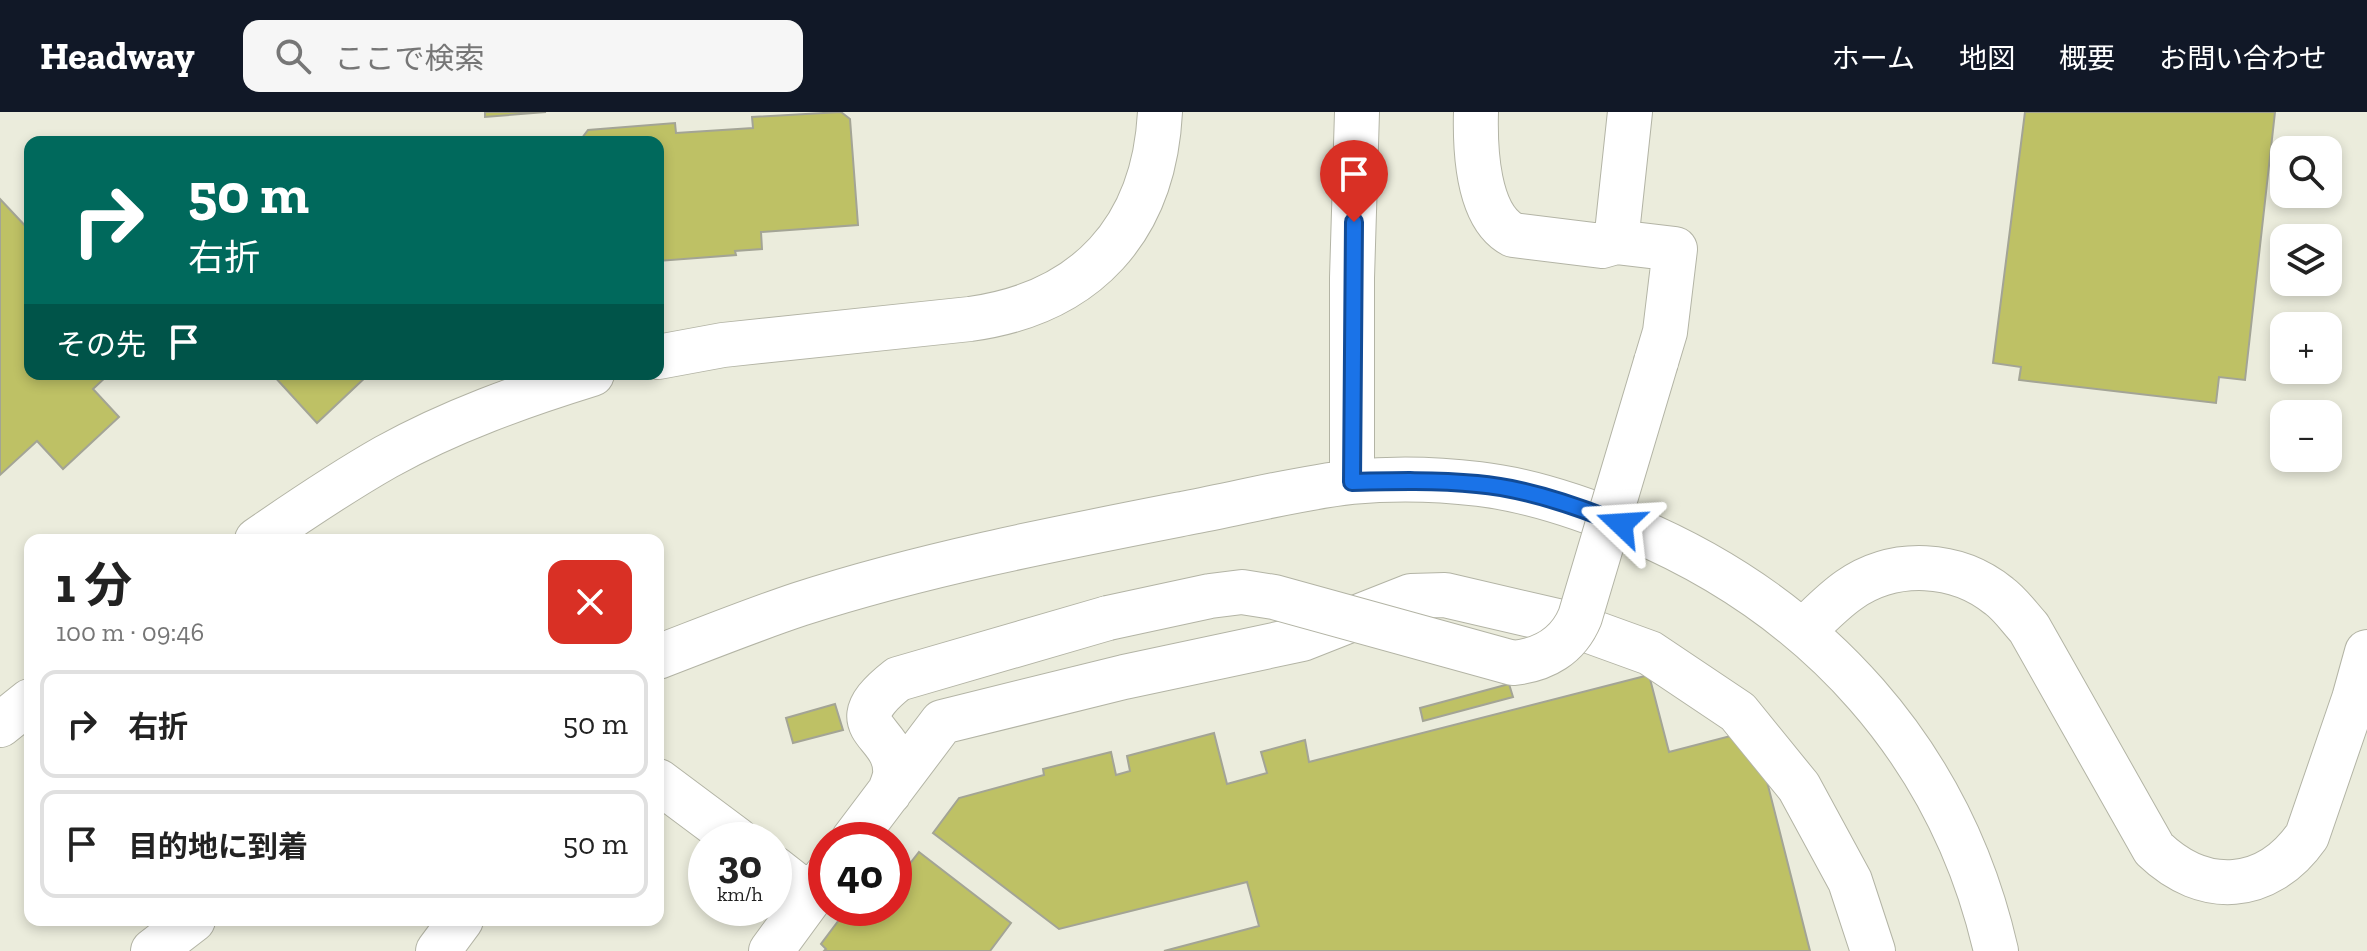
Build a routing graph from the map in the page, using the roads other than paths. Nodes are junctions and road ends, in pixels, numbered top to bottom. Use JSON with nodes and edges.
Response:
{"nodes":[{"id":1,"x":1160,"y":112,"type":"edge"},
{"id":2,"x":1357,"y":112,"type":"edge"},
{"id":3,"x":1476,"y":112,"type":"edge"},
{"id":4,"x":1630,"y":112,"type":"edge"},
{"id":5,"x":1616,"y":242,"type":"junction"},
{"id":6,"x":664,"y":356,"type":"edge"},
{"id":7,"x":575,"y":380,"type":"edge"},
{"id":8,"x":1352,"y":482,"type":"junction"},
{"id":9,"x":266,"y":534,"type":"edge"},
{"id":10,"x":1803,"y":631,"type":"junction"},
{"id":11,"x":2367,"y":652,"type":"edge"},
{"id":12,"x":664,"y":655,"type":"edge"},
{"id":13,"x":24,"y":706,"type":"edge"},
{"id":14,"x":0,"y":725,"type":"edge"},
{"id":15,"x":664,"y":785,"type":"edge"},
{"id":16,"x":889,"y":793,"type":"junction"},
{"id":17,"x":713,"y":822,"type":"edge"},
{"id":18,"x":867,"y":822,"type":"edge"},
{"id":19,"x":808,"y":900,"type":"edge"},
{"id":20,"x":185,"y":926,"type":"edge"},
{"id":21,"x":457,"y":926,"type":"edge"},
{"id":22,"x":153,"y":951,"type":"edge"},
{"id":23,"x":438,"y":951,"type":"edge"},
{"id":24,"x":771,"y":951,"type":"edge"},
{"id":25,"x":1873,"y":951,"type":"edge"},
{"id":26,"x":1996,"y":951,"type":"edge"}],
"edges":[{"from":1,"to":6,"type":"street"},
{"from":2,"to":8,"type":"street"},
{"from":3,"to":5,"type":"street"},
{"from":4,"to":5,"type":"street"},
{"from":5,"to":16,"type":"street","bridge":true},
{"from":7,"to":9,"type":"street"},
{"from":8,"to":10,"type":"street"},
{"from":8,"to":12,"type":"street"},
{"from":10,"to":11,"type":"street"},
{"from":10,"to":26,"type":"street"},
{"from":13,"to":14,"type":"street"},
{"from":15,"to":17,"type":"street"},
{"from":16,"to":18,"type":"street"},
{"from":16,"to":25,"type":"street"},
{"from":19,"to":24,"type":"street"},
{"from":20,"to":22,"type":"street"},
{"from":21,"to":23,"type":"street"}]}
